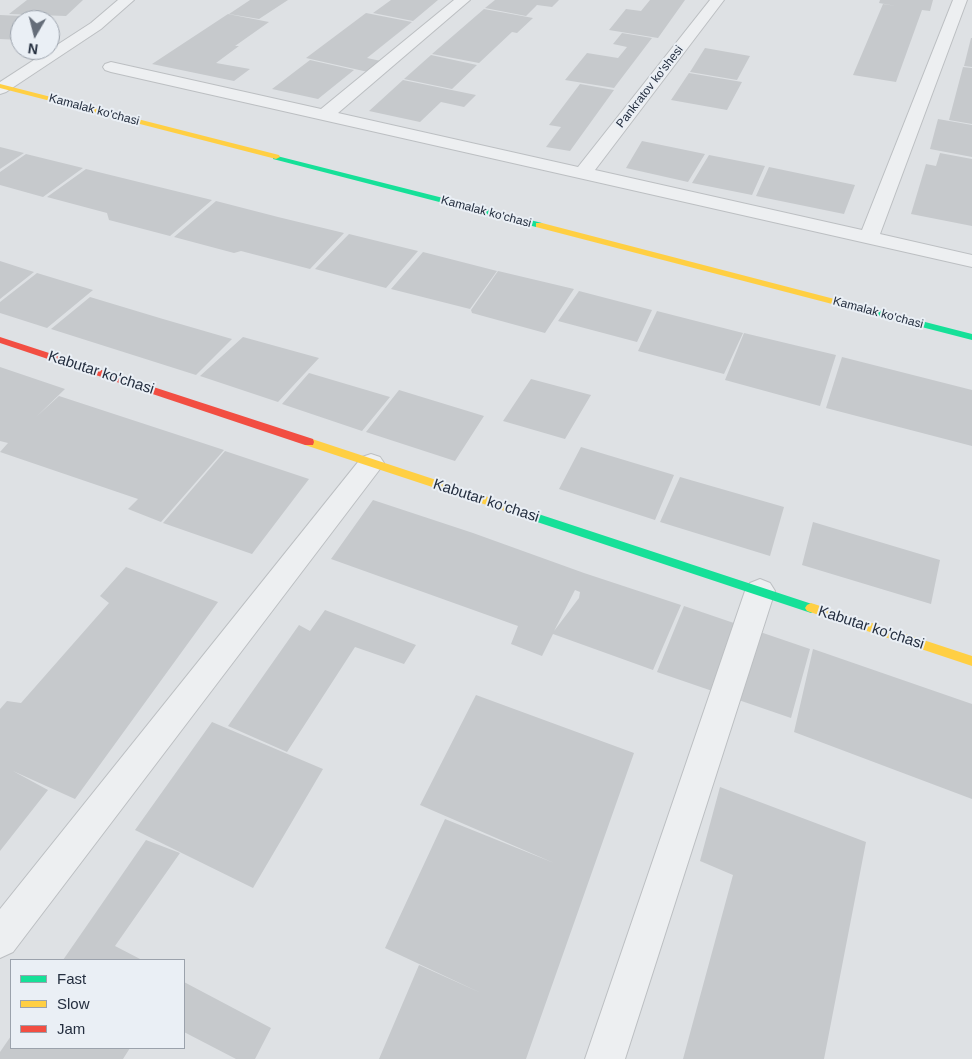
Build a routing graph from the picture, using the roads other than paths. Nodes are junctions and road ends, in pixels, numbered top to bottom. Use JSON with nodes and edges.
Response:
{"nodes":[{"id":1,"x":127,"y":0,"type":"edge"},
{"id":2,"x":463,"y":0,"type":"edge"},
{"id":3,"x":717,"y":0,"type":"edge"},
{"id":4,"x":960,"y":0,"type":"edge"},
{"id":5,"x":111,"y":67,"type":"dead end"},
{"id":6,"x":1,"y":87,"type":"edge"},
{"id":7,"x":325,"y":115,"type":"junction"},
{"id":8,"x":583,"y":174,"type":"junction"},
{"id":9,"x":869,"y":238,"type":"junction"},
{"id":10,"x":972,"y":261,"type":"edge"},
{"id":11,"x":972,"y":337,"type":"edge"},
{"id":12,"x":0,"y":340,"type":"edge"},
{"id":13,"x":371,"y":462,"type":"junction"},
{"id":14,"x":760,"y":591,"type":"junction"},
{"id":15,"x":972,"y":661,"type":"edge"},
{"id":16,"x":0,"y":939,"type":"edge"},
{"id":17,"x":605,"y":1059,"type":"edge"}],
"edges":[{"from":1,"to":6,"type":"street"},
{"from":2,"to":7,"type":"street"},
{"from":3,"to":8,"type":"street","name":"Pankratov ko'shesi"},
{"from":4,"to":9,"type":"street"},
{"from":5,"to":7,"type":"street"},
{"from":6,"to":11,"type":"street","name":"Kamalak ko'chasi"},
{"from":7,"to":8,"type":"street"},
{"from":8,"to":9,"type":"street"},
{"from":9,"to":10,"type":"street"},
{"from":12,"to":13,"type":"street","name":"Kabutar ko'chasi"},
{"from":13,"to":14,"type":"street","name":"Kabutar ko'chasi"},
{"from":13,"to":16,"type":"street"},
{"from":14,"to":15,"type":"street","name":"Kabutar ko'chasi"},
{"from":14,"to":17,"type":"street"}]}
